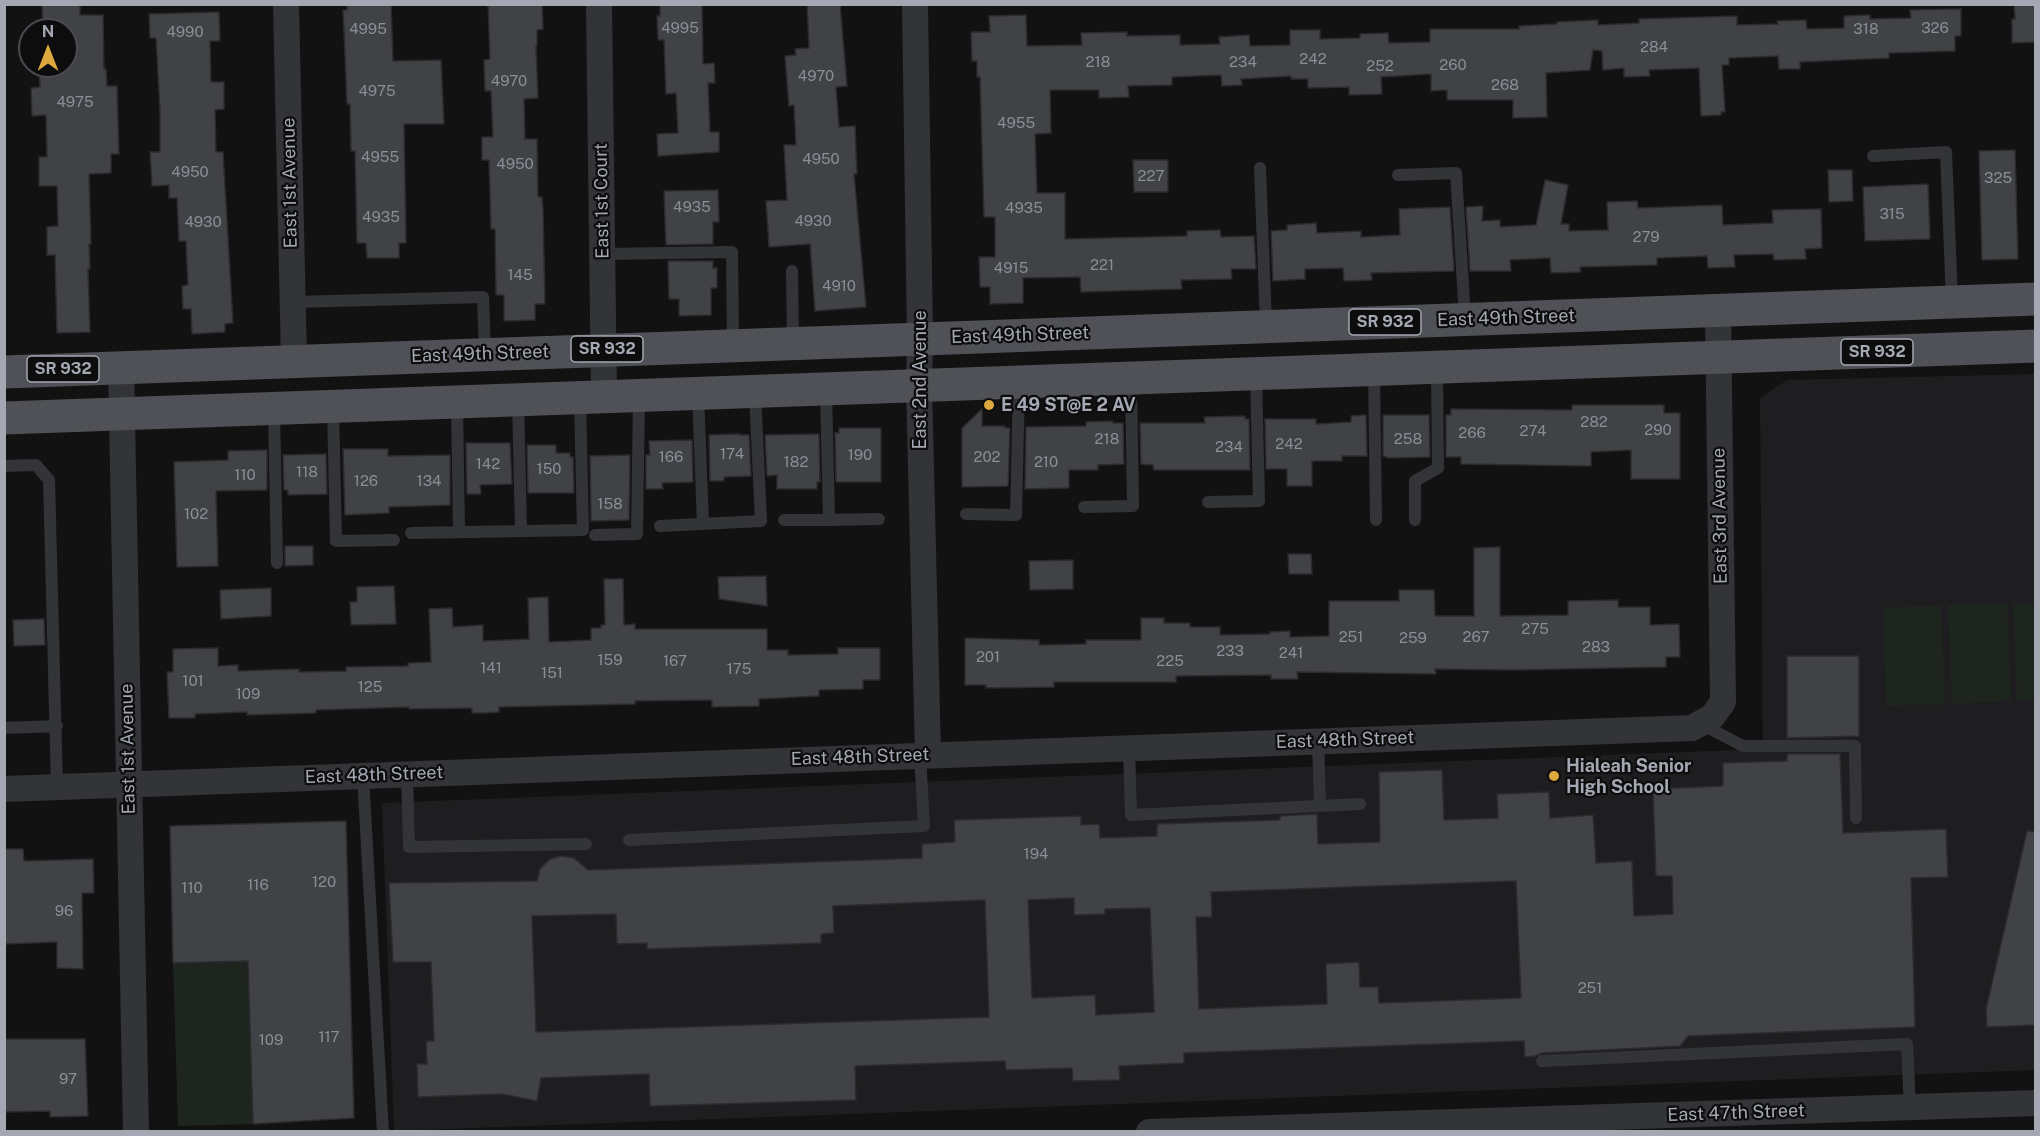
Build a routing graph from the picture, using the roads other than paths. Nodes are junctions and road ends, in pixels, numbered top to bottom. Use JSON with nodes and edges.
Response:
{"nodes":[{"id":1,"x":286,"y":4,"type":"edge"},
{"id":2,"x":599,"y":4,"type":"edge"},
{"id":3,"x":915,"y":4,"type":"edge"},
{"id":4,"x":1873,"y":156,"type":"dead end"},
{"id":5,"x":1260,"y":168,"type":"dead end"},
{"id":6,"x":1398,"y":175,"type":"dead end"},
{"id":7,"x":603,"y":254,"type":"junction"},
{"id":8,"x":792,"y":271,"type":"dead end"},
{"id":9,"x":2036,"y":299,"type":"edge"},
{"id":10,"x":293,"y":302,"type":"junction"},
{"id":11,"x":1952,"y":302,"type":"junction"},
{"id":12,"x":1718,"y":310,"type":"junction"},
{"id":13,"x":1465,"y":319,"type":"junction"},
{"id":14,"x":1266,"y":326,"type":"junction"},
{"id":15,"x":920,"y":339,"type":"junction"},
{"id":16,"x":793,"y":342,"type":"junction"},
{"id":17,"x":734,"y":345,"type":"junction"},
{"id":18,"x":2036,"y":346,"type":"edge"},
{"id":19,"x":604,"y":349,"type":"junction"},
{"id":20,"x":485,"y":354,"type":"junction"},
{"id":21,"x":1718,"y":358,"type":"junction"},
{"id":22,"x":294,"y":361,"type":"junction"},
{"id":23,"x":121,"y":367,"type":"junction"},
{"id":24,"x":1437,"y":368,"type":"junction"},
{"id":25,"x":1374,"y":369,"type":"junction"},
{"id":26,"x":4,"y":372,"type":"edge"},
{"id":27,"x":1256,"y":374,"type":"junction"},
{"id":28,"x":1131,"y":378,"type":"junction"},
{"id":29,"x":1019,"y":383,"type":"junction"},
{"id":30,"x":919,"y":385,"type":"junction"},
{"id":31,"x":826,"y":389,"type":"junction"},
{"id":32,"x":755,"y":392,"type":"junction"},
{"id":33,"x":698,"y":394,"type":"junction"},
{"id":34,"x":639,"y":396,"type":"junction"},
{"id":35,"x":592,"y":397,"type":"junction"},
{"id":36,"x":518,"y":400,"type":"junction"},
{"id":37,"x":457,"y":402,"type":"junction"},
{"id":38,"x":333,"y":407,"type":"junction"},
{"id":39,"x":274,"y":409,"type":"junction"},
{"id":40,"x":121,"y":414,"type":"junction"},
{"id":41,"x":4,"y":418,"type":"edge"},
{"id":42,"x":4,"y":466,"type":"edge"},
{"id":43,"x":1208,"y":502,"type":"dead end"},
{"id":44,"x":1084,"y":507,"type":"dead end"},
{"id":45,"x":966,"y":514,"type":"dead end"},
{"id":46,"x":879,"y":519,"type":"dead end"},
{"id":47,"x":784,"y":520,"type":"dead end"},
{"id":48,"x":829,"y":520,"type":"junction"},
{"id":49,"x":1376,"y":520,"type":"dead end"},
{"id":50,"x":1415,"y":520,"type":"dead end"},
{"id":51,"x":703,"y":524,"type":"junction"},
{"id":52,"x":660,"y":526,"type":"dead end"},
{"id":53,"x":521,"y":531,"type":"junction"},
{"id":54,"x":459,"y":532,"type":"junction"},
{"id":55,"x":411,"y":533,"type":"dead end"},
{"id":56,"x":595,"y":535,"type":"dead end"},
{"id":57,"x":394,"y":540,"type":"dead end"},
{"id":58,"x":277,"y":563,"type":"dead end"},
{"id":59,"x":1706,"y":720,"type":"junction"},
{"id":60,"x":57,"y":726,"type":"junction"},
{"id":61,"x":4,"y":728,"type":"edge"},
{"id":62,"x":1318,"y":741,"type":"junction"},
{"id":63,"x":1130,"y":748,"type":"junction"},
{"id":64,"x":924,"y":755,"type":"junction"},
{"id":65,"x":407,"y":774,"type":"junction"},
{"id":66,"x":363,"y":776,"type":"junction"},
{"id":67,"x":129,"y":784,"type":"junction"},
{"id":68,"x":57,"y":787,"type":"junction"},
{"id":69,"x":4,"y":789,"type":"edge"},
{"id":70,"x":1360,"y":804,"type":"dead end"},
{"id":71,"x":1320,"y":806,"type":"junction"},
{"id":72,"x":1856,"y":818,"type":"dead end"},
{"id":73,"x":629,"y":840,"type":"dead end"},
{"id":74,"x":586,"y":844,"type":"dead end"},
{"id":75,"x":1542,"y":1061,"type":"dead end"},
{"id":76,"x":2036,"y":1103,"type":"edge"},
{"id":77,"x":1910,"y":1107,"type":"junction"},
{"id":78,"x":1727,"y":1122,"type":"edge"},
{"id":79,"x":136,"y":1131,"type":"edge"},
{"id":80,"x":383,"y":1131,"type":"edge"},
{"id":81,"x":1149,"y":1131,"type":"edge"}],
"edges":[{"from":1,"to":10,"type":"street","name":"East 1st Avenue"},
{"from":2,"to":7,"type":"street","name":"East 1st Court"},
{"from":3,"to":15,"type":"street","name":"East 2nd Avenue"},
{"from":4,"to":11,"type":"lane"},
{"from":5,"to":14,"type":"lane"},
{"from":6,"to":13,"type":"lane"},
{"from":7,"to":17,"type":"lane"},
{"from":7,"to":19,"type":"street","name":"East 1st Court"},
{"from":8,"to":16,"type":"lane"},
{"from":9,"to":11,"type":"main road","name":"East 49th Street","number":"SR 932"},
{"from":10,"to":20,"type":"lane"},
{"from":10,"to":22,"type":"street","name":"East 1st Avenue"},
{"from":11,"to":12,"type":"main road","name":"East 49th Street","number":"SR 932"},
{"from":12,"to":13,"type":"main road","name":"East 49th Street","number":"SR 932"},
{"from":12,"to":21,"type":"street","name":"East 3rd Avenue"},
{"from":13,"to":14,"type":"main road","name":"East 49th Street","number":"SR 932"},
{"from":14,"to":15,"type":"main road","name":"East 49th Street","number":"SR 932"},
{"from":15,"to":16,"type":"main road","name":"East 49th Street","number":"SR 932"},
{"from":15,"to":30,"type":"street","name":"East 2nd Avenue"},
{"from":16,"to":17,"type":"main road","name":"East 49th Street","number":"SR 932"},
{"from":17,"to":19,"type":"main road","name":"East 49th Street","number":"SR 932"},
{"from":18,"to":21,"type":"main road","number":"SR 932"},
{"from":19,"to":20,"type":"main road","name":"East 49th Street","number":"SR 932"},
{"from":19,"to":35,"type":"street","name":"East 1st Court"},
{"from":20,"to":22,"type":"main road","name":"East 49th Street","number":"SR 932"},
{"from":21,"to":24,"type":"main road","number":"SR 932"},
{"from":21,"to":59,"type":"street","name":"East 3rd Avenue"},
{"from":22,"to":23,"type":"main road","name":"East 49th Street","number":"SR 932"},
{"from":23,"to":26,"type":"main road","name":"East 49th Street","number":"SR 932"},
{"from":23,"to":40,"type":"street","name":"East 1st Avenue"},
{"from":24,"to":25,"type":"main road","number":"SR 932"},
{"from":24,"to":50,"type":"lane"},
{"from":25,"to":27,"type":"main road","number":"SR 932"},
{"from":25,"to":49,"type":"lane"},
{"from":27,"to":28,"type":"main road","number":"SR 932"},
{"from":27,"to":43,"type":"lane"},
{"from":28,"to":29,"type":"main road","number":"SR 932"},
{"from":28,"to":44,"type":"lane"},
{"from":29,"to":30,"type":"main road","number":"SR 932"},
{"from":29,"to":45,"type":"lane"},
{"from":30,"to":31,"type":"main road","number":"SR 932"},
{"from":30,"to":64,"type":"street","name":"East 2nd Avenue"},
{"from":31,"to":32,"type":"main road","number":"SR 932"},
{"from":31,"to":48,"type":"lane"},
{"from":32,"to":33,"type":"main road","number":"SR 932"},
{"from":32,"to":51,"type":"lane"},
{"from":33,"to":34,"type":"main road","number":"SR 932"},
{"from":33,"to":51,"type":"lane"},
{"from":34,"to":35,"type":"main road","number":"SR 932"},
{"from":34,"to":56,"type":"lane"},
{"from":35,"to":36,"type":"main road","number":"SR 932"},
{"from":35,"to":53,"type":"lane"},
{"from":36,"to":37,"type":"main road","number":"SR 932"},
{"from":36,"to":53,"type":"lane"},
{"from":37,"to":38,"type":"main road","number":"SR 932"},
{"from":37,"to":54,"type":"lane"},
{"from":38,"to":39,"type":"main road","number":"SR 932"},
{"from":38,"to":57,"type":"lane"},
{"from":39,"to":40,"type":"main road","number":"SR 932"},
{"from":39,"to":58,"type":"lane"},
{"from":40,"to":41,"type":"main road","number":"SR 932"},
{"from":40,"to":67,"type":"street","name":"East 1st Avenue"},
{"from":42,"to":60,"type":"lane"},
{"from":46,"to":48,"type":"lane"},
{"from":47,"to":48,"type":"lane"},
{"from":51,"to":52,"type":"lane"},
{"from":53,"to":54,"type":"lane"},
{"from":54,"to":55,"type":"lane"},
{"from":59,"to":62,"type":"street","name":"East 48th Street"},
{"from":59,"to":72,"type":"lane"},
{"from":60,"to":61,"type":"lane"},
{"from":60,"to":68,"type":"lane"},
{"from":62,"to":63,"type":"street","name":"East 48th Street"},
{"from":62,"to":71,"type":"lane"},
{"from":63,"to":64,"type":"street","name":"East 48th Street"},
{"from":63,"to":71,"type":"lane"},
{"from":64,"to":65,"type":"street","name":"East 48th Street"},
{"from":64,"to":73,"type":"lane"},
{"from":65,"to":66,"type":"street","name":"East 48th Street"},
{"from":65,"to":74,"type":"lane"},
{"from":66,"to":67,"type":"street","name":"East 48th Street"},
{"from":66,"to":80,"type":"lane"},
{"from":67,"to":68,"type":"street","name":"East 48th Street"},
{"from":67,"to":79,"type":"street","name":"East 1st Avenue"},
{"from":68,"to":69,"type":"street","name":"East 48th Street"},
{"from":70,"to":71,"type":"lane"},
{"from":75,"to":77,"type":"lane"},
{"from":76,"to":77,"type":"street","name":"East 47th Street"},
{"from":77,"to":78,"type":"street","name":"East 47th Street"},
{"from":78,"to":81,"type":"street","name":"East 47th Street"}]}
